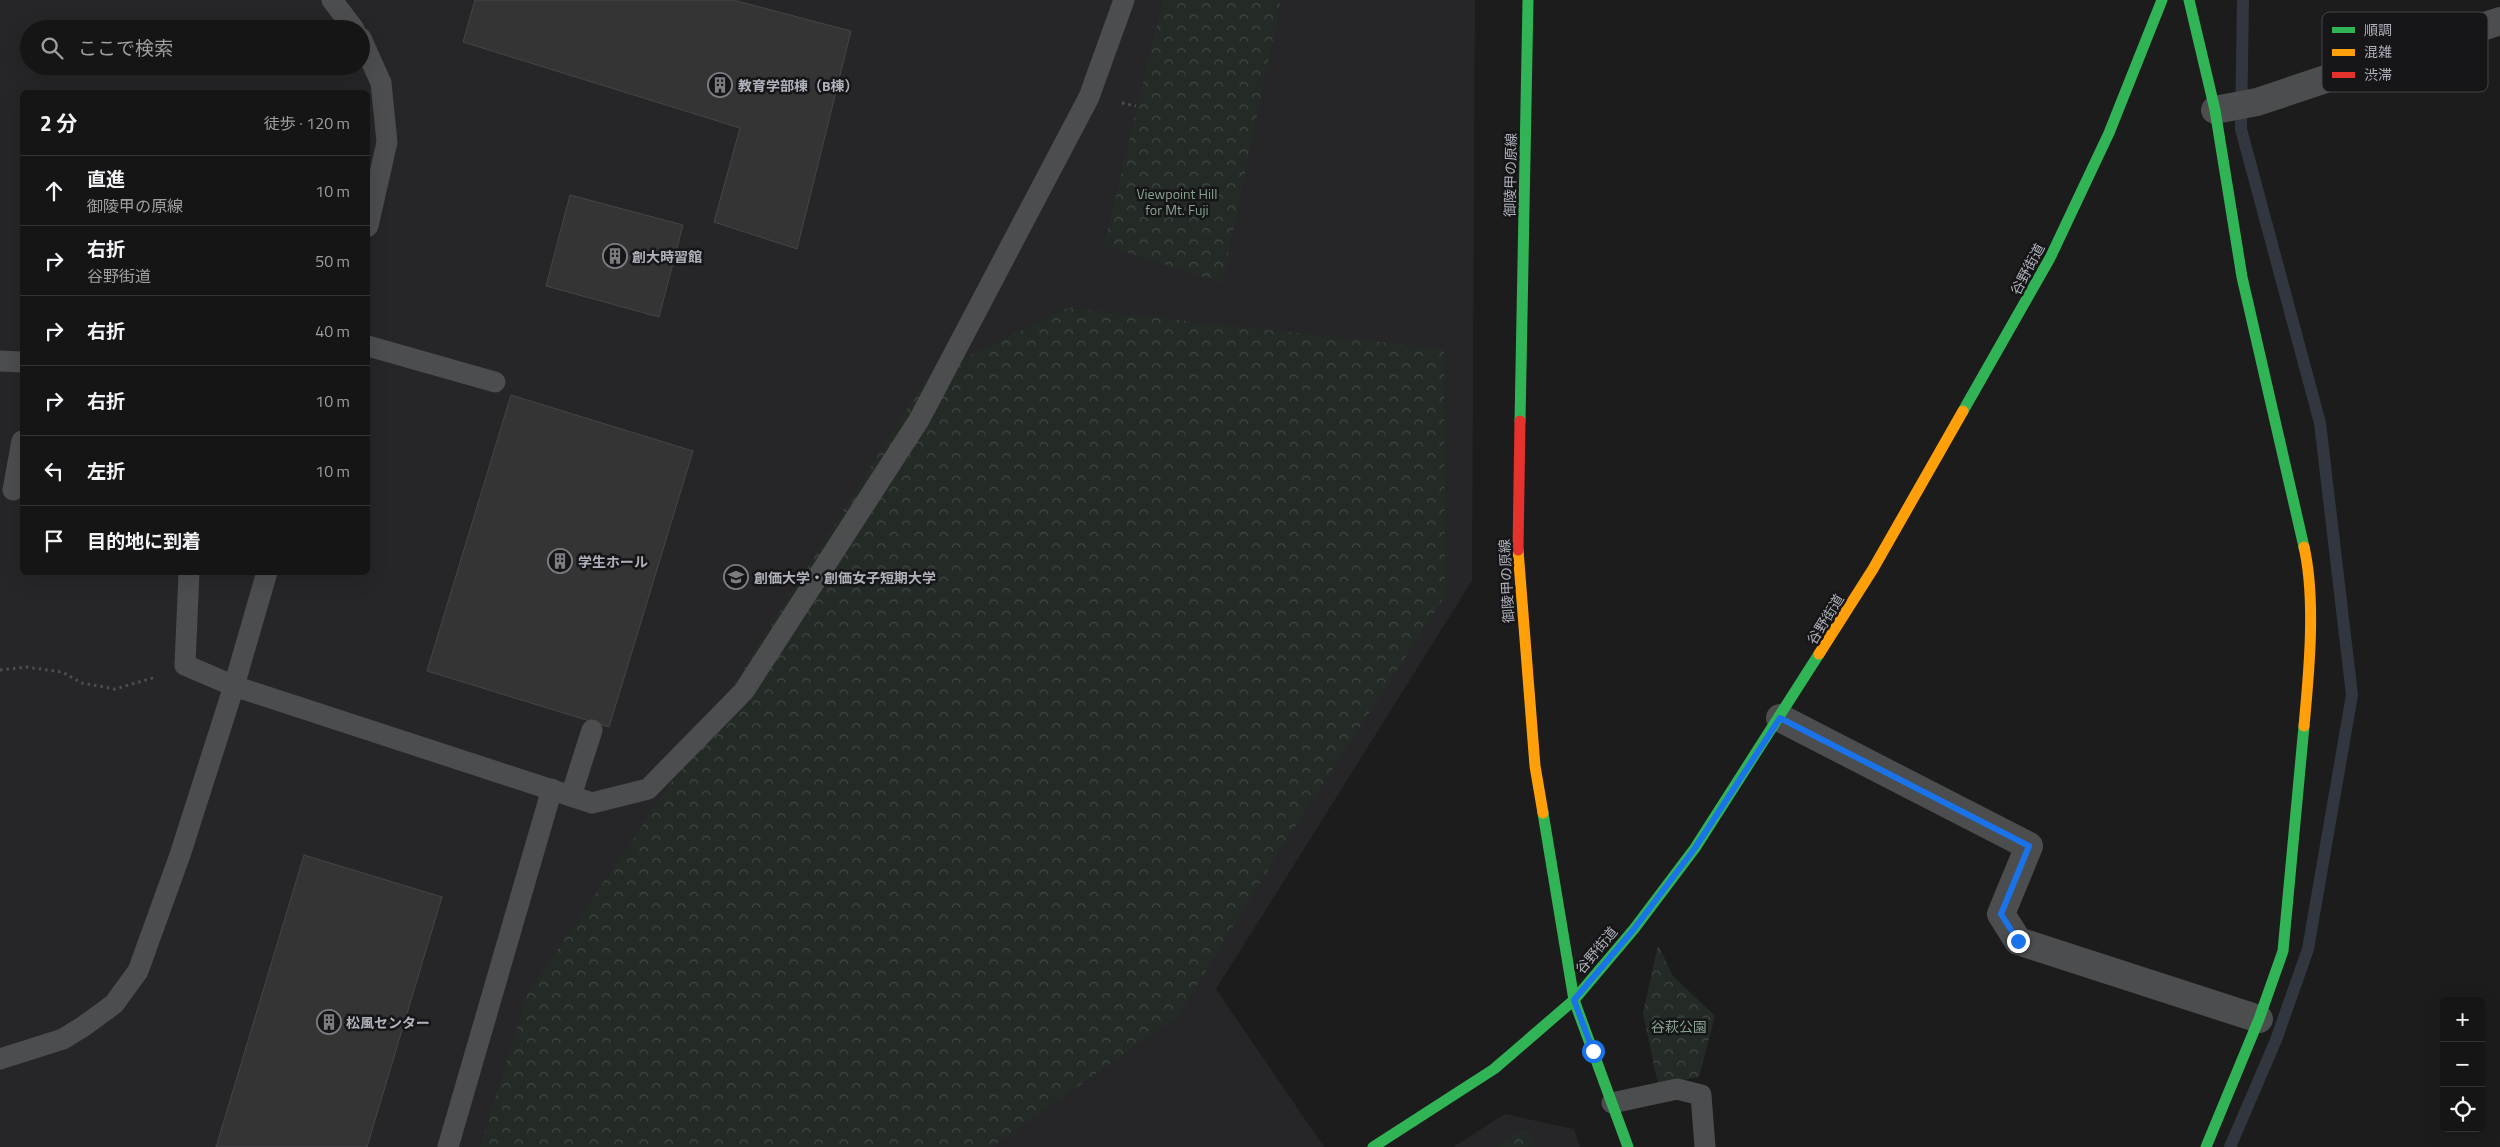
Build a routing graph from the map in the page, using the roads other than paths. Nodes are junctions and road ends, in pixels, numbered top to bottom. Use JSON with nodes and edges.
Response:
{"nodes":[{"id":1,"x":332,"y":0,"type":"edge"},
{"id":2,"x":1124,"y":0,"type":"edge"},
{"id":3,"x":1528,"y":0,"type":"edge"},
{"id":4,"x":2162,"y":0,"type":"edge"},
{"id":5,"x":2189,"y":0,"type":"edge"},
{"id":6,"x":347,"y":20,"type":"edge"},
{"id":7,"x":2500,"y":22,"type":"edge"},
{"id":8,"x":2488,"y":26,"type":"edge"},
{"id":9,"x":370,"y":58,"type":"edge"},
{"id":10,"x":2322,"y":81,"type":"edge"},
{"id":11,"x":2220,"y":109,"type":"junction"},
{"id":12,"x":370,"y":217,"type":"edge"},
{"id":13,"x":370,"y":347,"type":"edge"},
{"id":14,"x":495,"y":382,"type":"dead end"},
{"id":15,"x":20,"y":452,"type":"edge"},
{"id":16,"x":13,"y":490,"type":"dead end"},
{"id":17,"x":189,"y":575,"type":"edge"},
{"id":18,"x":267,"y":575,"type":"edge"},
{"id":19,"x":234,"y":686,"type":"junction"},
{"id":20,"x":1780,"y":718,"type":"junction"},
{"id":21,"x":592,"y":730,"type":"dead end"},
{"id":22,"x":561,"y":793,"type":"junction"},
{"id":23,"x":1574,"y":1000,"type":"junction"},
{"id":24,"x":2259,"y":1019,"type":"junction"},
{"id":25,"x":0,"y":1059,"type":"edge"},
{"id":26,"x":1612,"y":1103,"type":"junction"},
{"id":27,"x":448,"y":1147,"type":"edge"},
{"id":28,"x":1373,"y":1147,"type":"edge"},
{"id":29,"x":1628,"y":1147,"type":"edge"},
{"id":30,"x":1705,"y":1147,"type":"edge"},
{"id":31,"x":2206,"y":1147,"type":"edge"}],
"edges":[{"from":1,"to":6,"type":"lane"},
{"from":2,"to":22,"type":"lane"},
{"from":3,"to":23,"type":"street","name":"御陵甲の原線"},
{"from":4,"to":20,"type":"street","name":"谷野街道"},
{"from":5,"to":11,"type":"street"},
{"from":7,"to":8,"type":"street"},
{"from":9,"to":12,"type":"lane"},
{"from":10,"to":11,"type":"street"},
{"from":11,"to":24,"type":"street"},
{"from":13,"to":14,"type":"lane"},
{"from":15,"to":16,"type":"lane"},
{"from":17,"to":19,"type":"lane"},
{"from":18,"to":19,"type":"lane"},
{"from":19,"to":22,"type":"lane"},
{"from":19,"to":25,"type":"lane"},
{"from":20,"to":23,"type":"street","name":"谷野街道"},
{"from":20,"to":24,"type":"street"},
{"from":21,"to":22,"type":"lane"},
{"from":22,"to":27,"type":"lane"},
{"from":23,"to":26,"type":"street","name":"御陵甲の原線"},
{"from":23,"to":28,"type":"street","name":"谷野街道"},
{"from":24,"to":31,"type":"street"},
{"from":26,"to":29,"type":"street","name":"御陵甲の原線"},
{"from":26,"to":30,"type":"lane"}]}
